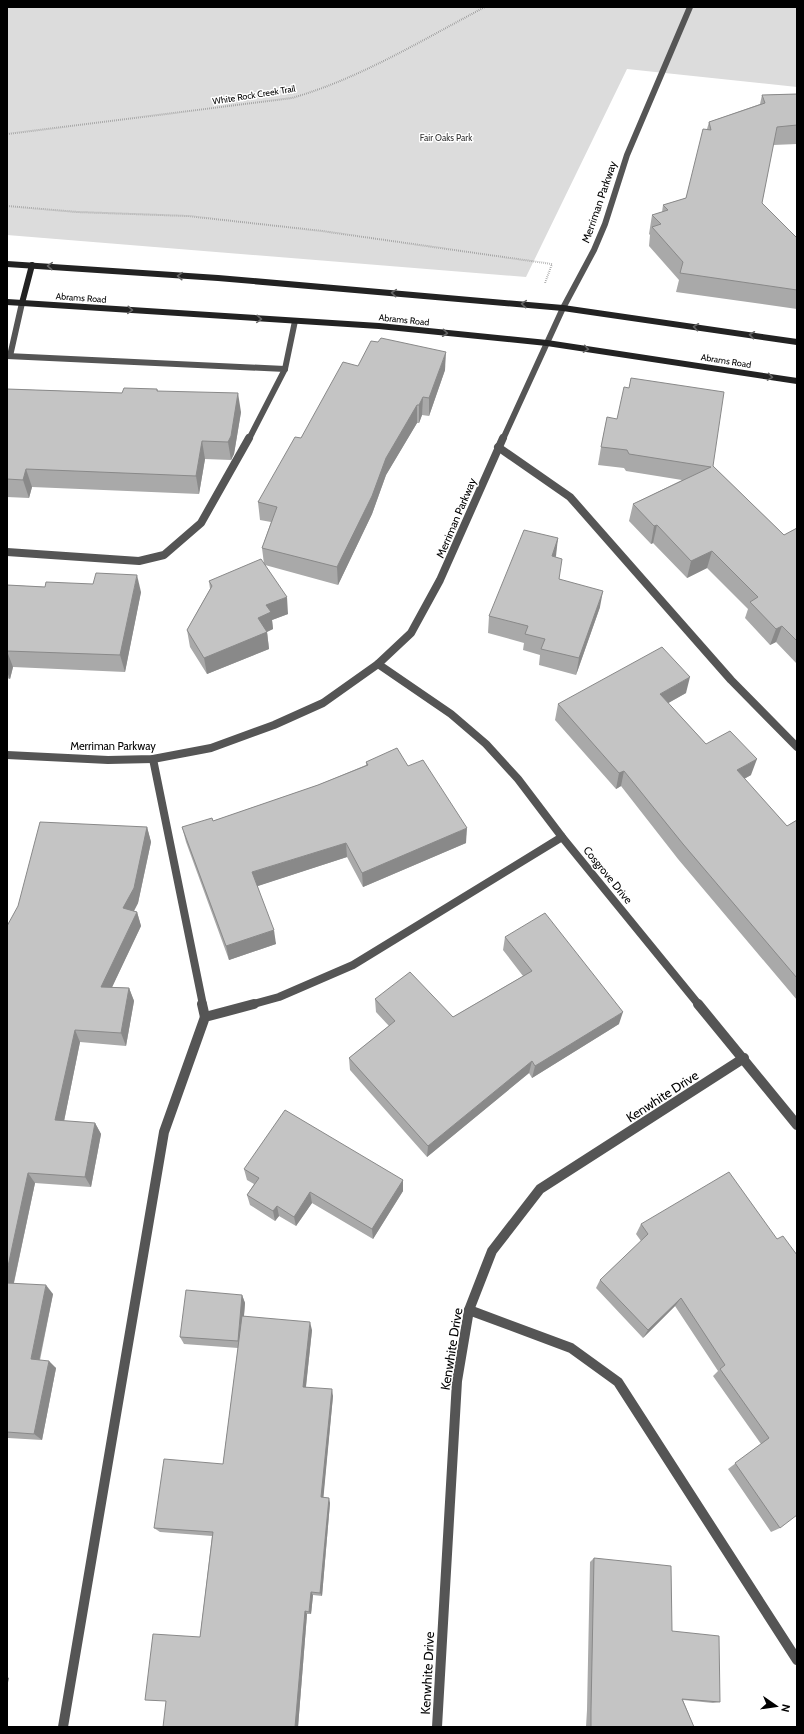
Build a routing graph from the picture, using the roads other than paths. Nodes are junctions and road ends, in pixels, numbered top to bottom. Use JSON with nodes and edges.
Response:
{"nodes":[{"id":1,"x":690,"y":7,"type":"edge"},
{"id":2,"x":7,"y":264,"type":"edge"},
{"id":3,"x":32,"y":265,"type":"junction"},
{"id":4,"x":7,"y":302,"type":"edge"},
{"id":5,"x":22,"y":303,"type":"junction"},
{"id":6,"x":563,"y":308,"type":"junction"},
{"id":7,"x":295,"y":321,"type":"junction"},
{"id":8,"x":797,"y":342,"type":"edge"},
{"id":9,"x":547,"y":343,"type":"junction"},
{"id":10,"x":9,"y":356,"type":"edge"},
{"id":11,"x":285,"y":369,"type":"junction"},
{"id":12,"x":797,"y":381,"type":"edge"},
{"id":13,"x":498,"y":447,"type":"junction"},
{"id":14,"x":7,"y":552,"type":"edge"},
{"id":15,"x":378,"y":664,"type":"junction"},
{"id":16,"x":797,"y":747,"type":"edge"},
{"id":17,"x":7,"y":755,"type":"edge"},
{"id":18,"x":153,"y":759,"type":"junction"},
{"id":19,"x":562,"y":837,"type":"junction"},
{"id":20,"x":205,"y":1016,"type":"junction"},
{"id":21,"x":744,"y":1058,"type":"junction"},
{"id":22,"x":797,"y":1125,"type":"edge"},
{"id":23,"x":469,"y":1310,"type":"junction"},
{"id":24,"x":797,"y":1660,"type":"edge"},
{"id":25,"x":63,"y":1727,"type":"edge"},
{"id":26,"x":437,"y":1727,"type":"edge"}],
"edges":[{"from":1,"to":6,"type":"street","name":"Merriman Parkway"},
{"from":2,"to":3,"type":"main road"},
{"from":3,"to":5,"type":"main road"},
{"from":6,"to":3,"type":"main road","one_way":true},
{"from":4,"to":5,"type":"main road","name":"Abrams Road"},
{"from":5,"to":7,"type":"main road","name":"Abrams Road","one_way":true},
{"from":5,"to":10,"type":"street"},
{"from":8,"to":6,"type":"main road","one_way":true},
{"from":6,"to":9,"type":"street","name":"Merriman Parkway"},
{"from":7,"to":9,"type":"main road","name":"Abrams Road","one_way":true},
{"from":7,"to":11,"type":"street"},
{"from":9,"to":12,"type":"main road","name":"Abrams Road","one_way":true},
{"from":9,"to":13,"type":"street","name":"Merriman Parkway"},
{"from":10,"to":11,"type":"street"},
{"from":11,"to":14,"type":"street"},
{"from":13,"to":15,"type":"street","name":"Merriman Parkway"},
{"from":13,"to":16,"type":"street"},
{"from":15,"to":18,"type":"street","name":"Merriman Parkway"},
{"from":15,"to":19,"type":"street","name":"Cosgrove Drive"},
{"from":17,"to":18,"type":"street","name":"Merriman Parkway"},
{"from":18,"to":20,"type":"street"},
{"from":19,"to":20,"type":"street"},
{"from":19,"to":21,"type":"street","name":"Cosgrove Drive"},
{"from":20,"to":25,"type":"street"},
{"from":21,"to":22,"type":"street","name":"Cosgrove Drive"},
{"from":21,"to":23,"type":"street","name":"Kenwhite Drive"},
{"from":23,"to":24,"type":"street"},
{"from":23,"to":26,"type":"street","name":"Kenwhite Drive"}]}
